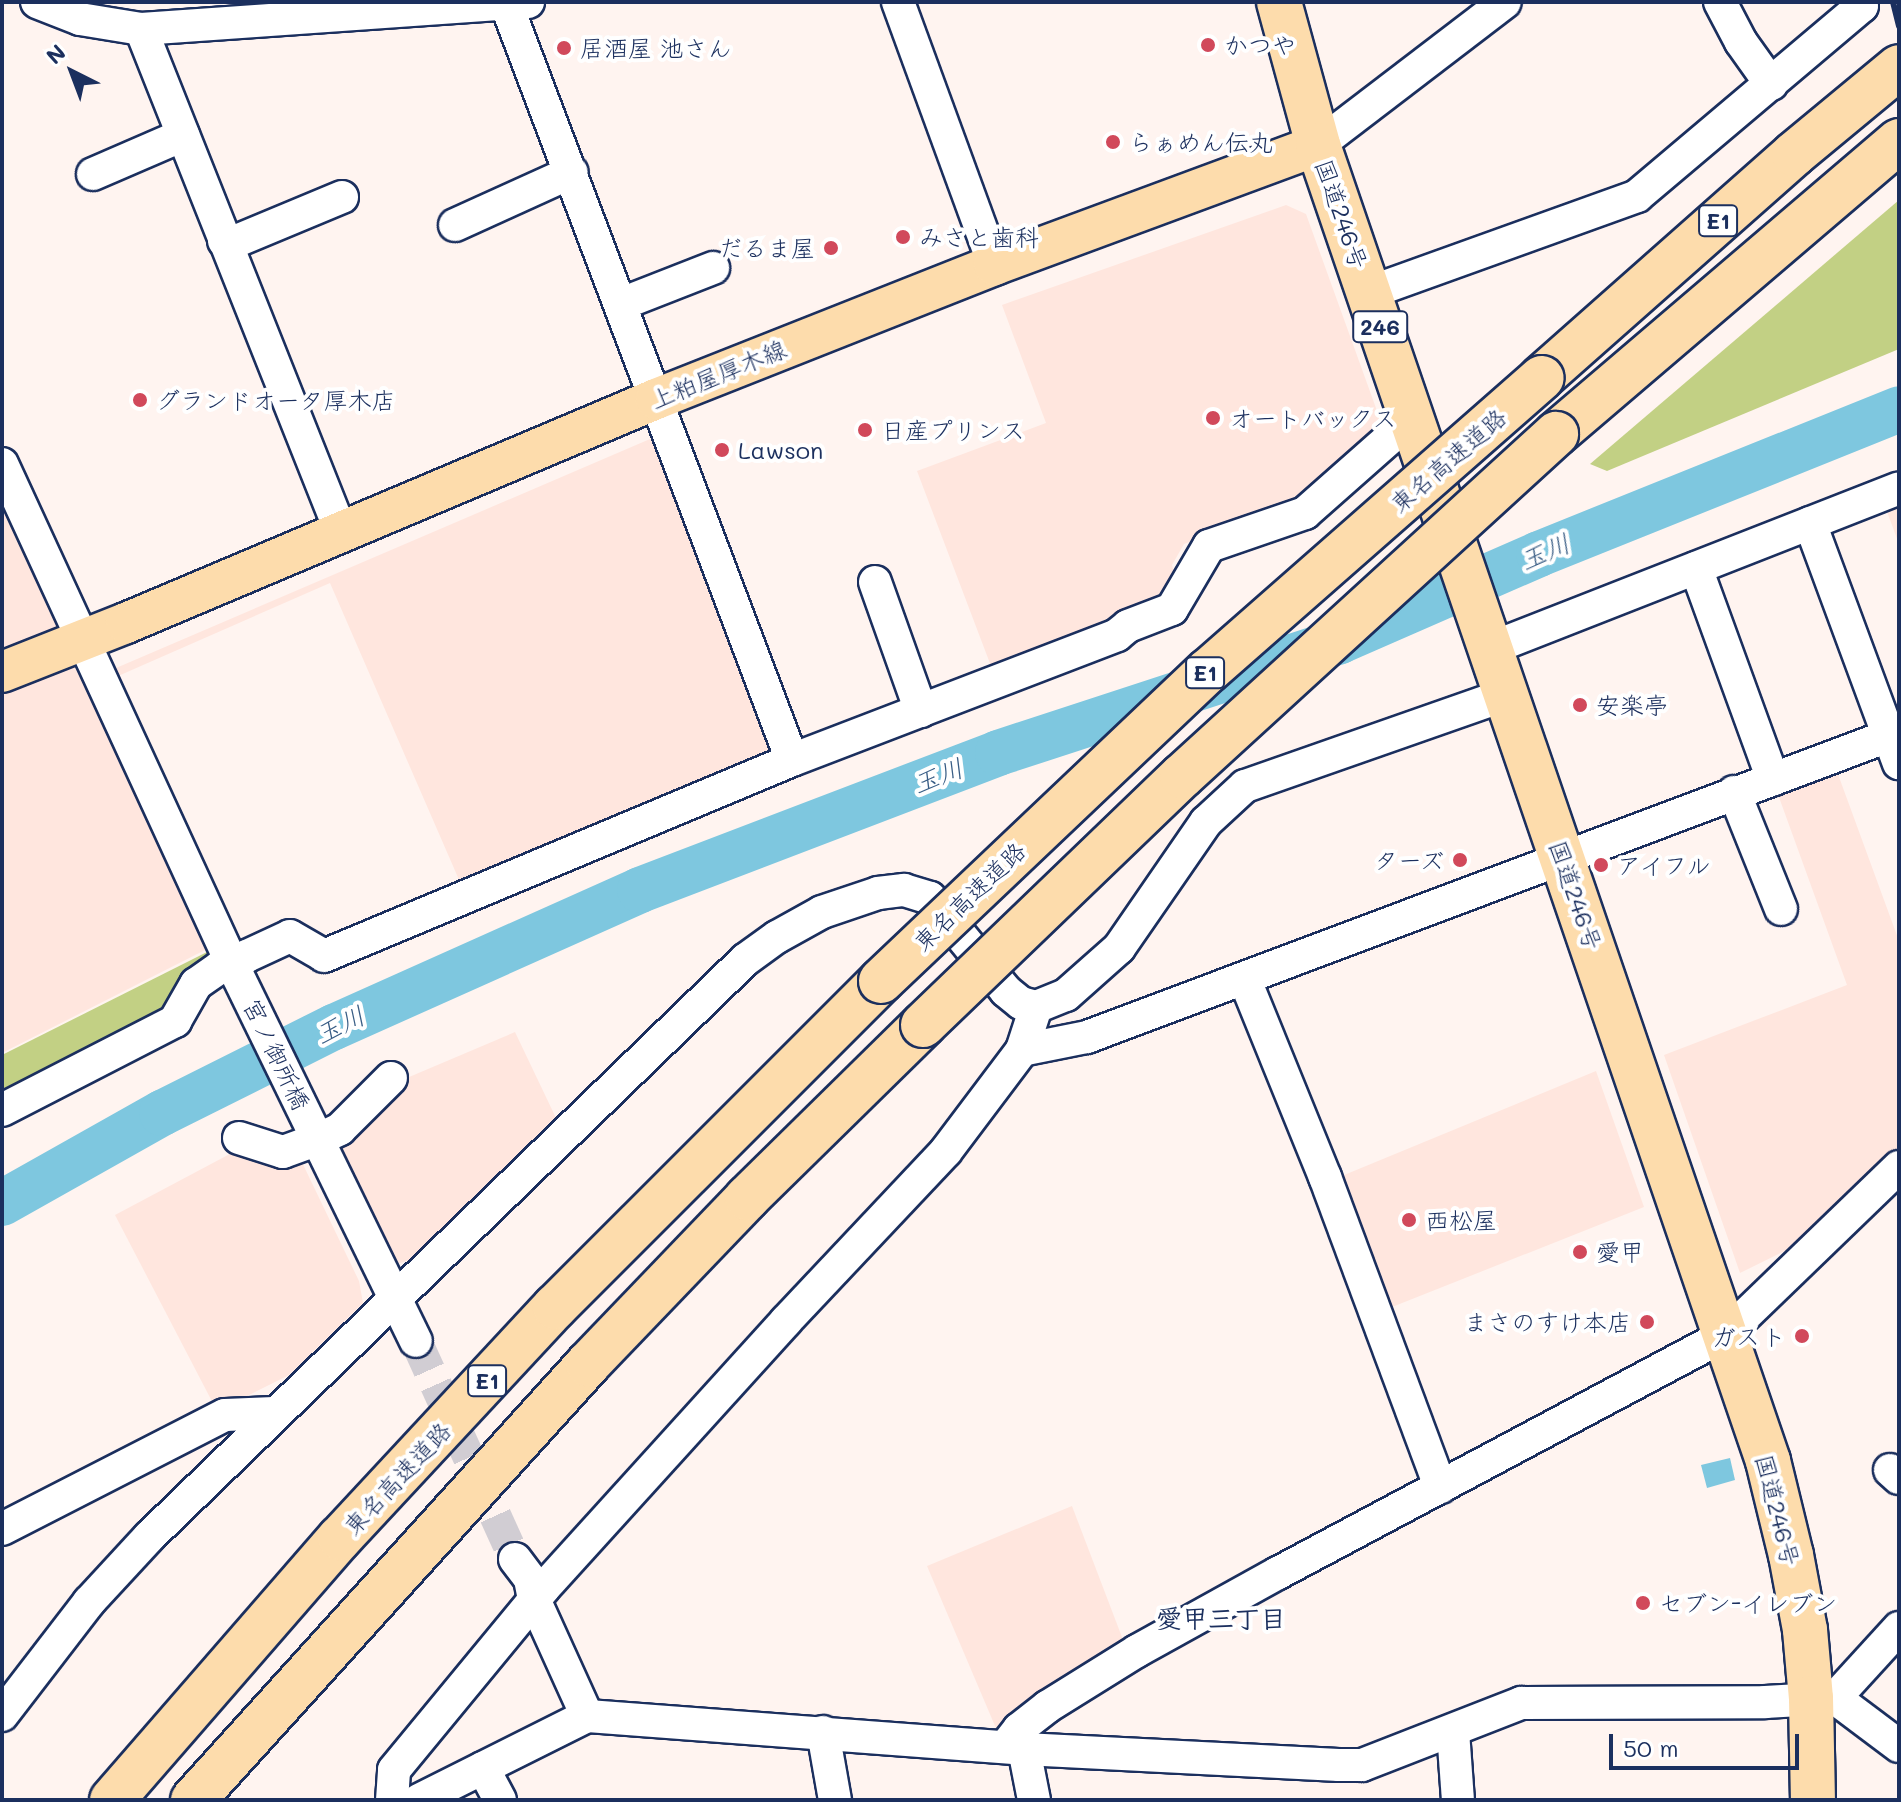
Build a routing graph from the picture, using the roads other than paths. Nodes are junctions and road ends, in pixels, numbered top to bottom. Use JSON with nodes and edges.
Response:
{"nodes":[{"id":1,"x":37,"y":2,"type":"edge"},
{"id":2,"x":898,"y":2,"type":"edge"},
{"id":3,"x":1279,"y":2,"type":"edge"},
{"id":4,"x":1505,"y":2,"type":"edge"},
{"id":5,"x":1720,"y":2,"type":"edge"},
{"id":6,"x":1861,"y":2,"type":"edge"},
{"id":7,"x":518,"y":4,"type":"edge"},
{"id":8,"x":465,"y":5,"type":"edge"},
{"id":9,"x":250,"y":13,"type":"edge"},
{"id":10,"x":141,"y":29,"type":"junction"},
{"id":11,"x":1899,"y":67,"type":"edge"},
{"id":12,"x":1771,"y":84,"type":"junction"},
{"id":13,"x":183,"y":135,"type":"junction"},
{"id":14,"x":1899,"y":141,"type":"edge"},
{"id":15,"x":1318,"y":145,"type":"junction"},
{"id":16,"x":572,"y":172,"type":"junction"},
{"id":17,"x":93,"y":174,"type":"dead end"},
{"id":18,"x":342,"y":197,"type":"dead end"},
{"id":19,"x":455,"y":225,"type":"dead end"},
{"id":20,"x":224,"y":241,"type":"junction"},
{"id":21,"x":994,"y":265,"type":"junction"},
{"id":22,"x":713,"y":268,"type":"dead end"},
{"id":23,"x":1368,"y":293,"type":"junction"},
{"id":24,"x":621,"y":304,"type":"junction"},
{"id":25,"x":656,"y":399,"type":"junction"},
{"id":26,"x":1404,"y":401,"type":"junction"},
{"id":27,"x":2,"y":464,"type":"edge"},
{"id":28,"x":1899,"y":488,"type":"edge"},
{"id":29,"x":1810,"y":523,"type":"junction"},
{"id":30,"x":341,"y":532,"type":"junction"},
{"id":31,"x":1696,"y":568,"type":"junction"},
{"id":32,"x":875,"y":582,"type":"dead end"},
{"id":33,"x":1486,"y":643,"type":"junction"},
{"id":34,"x":86,"y":644,"type":"junction"},
{"id":35,"x":2,"y":672,"type":"edge"},
{"id":36,"x":1505,"y":695,"type":"junction"},
{"id":37,"x":2,"y":701,"type":"edge"},
{"id":38,"x":921,"y":711,"type":"junction"},
{"id":39,"x":1896,"y":743,"type":"edge"},
{"id":40,"x":792,"y":760,"type":"junction"},
{"id":41,"x":1773,"y":779,"type":"junction"},
{"id":42,"x":1734,"y":792,"type":"junction"},
{"id":43,"x":1563,"y":857,"type":"junction"},
{"id":44,"x":1781,"y":909,"type":"dead end"},
{"id":45,"x":236,"y":972,"type":"junction"},
{"id":46,"x":1245,"y":980,"type":"junction"},
{"id":47,"x":1036,"y":1007,"type":"junction"},
{"id":48,"x":1022,"y":1050,"type":"junction"},
{"id":49,"x":391,"y":1078,"type":"dead end"},
{"id":50,"x":2,"y":1110,"type":"edge"},
{"id":51,"x":316,"y":1134,"type":"junction"},
{"id":52,"x":239,"y":1138,"type":"dead end"},
{"id":53,"x":1899,"y":1167,"type":"edge"},
{"id":54,"x":395,"y":1300,"type":"junction"},
{"id":55,"x":1725,"y":1335,"type":"junction"},
{"id":56,"x":416,"y":1341,"type":"tunnel mouth"},
{"id":57,"x":274,"y":1413,"type":"junction"},
{"id":58,"x":1440,"y":1487,"type":"junction"},
{"id":59,"x":2,"y":1529,"type":"edge"},
{"id":60,"x":515,"y":1559,"type":"tunnel mouth"},
{"id":61,"x":534,"y":1599,"type":"junction"},
{"id":62,"x":1899,"y":1628,"type":"edge"},
{"id":63,"x":1823,"y":1698,"type":"junction"},
{"id":64,"x":2,"y":1715,"type":"edge"},
{"id":65,"x":587,"y":1716,"type":"junction"},
{"id":66,"x":1453,"y":1731,"type":"junction"},
{"id":67,"x":823,"y":1732,"type":"junction"},
{"id":68,"x":1899,"y":1746,"type":"edge"},
{"id":69,"x":1015,"y":1748,"type":"junction"},
{"id":70,"x":483,"y":1768,"type":"junction"},
{"id":71,"x":112,"y":1800,"type":"edge"},
{"id":72,"x":193,"y":1800,"type":"edge"},
{"id":73,"x":392,"y":1800,"type":"edge"},
{"id":74,"x":419,"y":1800,"type":"edge"},
{"id":75,"x":500,"y":1800,"type":"edge"},
{"id":76,"x":835,"y":1800,"type":"edge"},
{"id":77,"x":1034,"y":1800,"type":"edge"},
{"id":78,"x":1458,"y":1800,"type":"edge"},
{"id":79,"x":1813,"y":1800,"type":"edge"}],
"edges":[{"from":1,"to":10,"type":"street"},
{"from":2,"to":21,"type":"street"},
{"from":3,"to":15,"type":"highway","name":"国道246号","number":"246"},
{"from":4,"to":15,"type":"street"},
{"from":5,"to":12,"type":"street"},
{"from":6,"to":12,"type":"street"},
{"from":7,"to":8,"type":"street"},
{"from":7,"to":16,"type":"street"},
{"from":8,"to":9,"type":"street"},
{"from":9,"to":10,"type":"street"},
{"from":10,"to":13,"type":"street"},
{"from":11,"to":71,"type":"highway","name":"東名高速道路","number":"E1","bridge":true},
{"from":12,"to":23,"type":"street"},
{"from":13,"to":17,"type":"street"},
{"from":13,"to":20,"type":"street"},
{"from":14,"to":72,"type":"highway","number":"E1","bridge":true},
{"from":15,"to":21,"type":"main road","name":"上粕屋厚木線"},
{"from":15,"to":23,"type":"highway","name":"国道246号","number":"246"},
{"from":16,"to":19,"type":"street"},
{"from":16,"to":24,"type":"street"},
{"from":18,"to":20,"type":"street"},
{"from":20,"to":30,"type":"street"},
{"from":21,"to":25,"type":"main road","name":"上粕屋厚木線"},
{"from":22,"to":24,"type":"street"},
{"from":23,"to":26,"type":"highway","name":"国道246号","number":"246"},
{"from":24,"to":25,"type":"street"},
{"from":25,"to":30,"type":"main road","name":"上粕屋厚木線"},
{"from":25,"to":40,"type":"street"},
{"from":26,"to":33,"type":"highway","name":"国道246号","number":"246"},
{"from":26,"to":38,"type":"street"},
{"from":27,"to":34,"type":"street","name":"宮ノ御所橋"},
{"from":28,"to":29,"type":"street"},
{"from":29,"to":31,"type":"street"},
{"from":29,"to":39,"type":"street"},
{"from":30,"to":34,"type":"main road","name":"上粕屋厚木線"},
{"from":31,"to":33,"type":"street"},
{"from":31,"to":41,"type":"street"},
{"from":32,"to":38,"type":"street"},
{"from":33,"to":36,"type":"highway","name":"国道246号","number":"246"},
{"from":34,"to":35,"type":"main road","name":"上粕屋厚木線"},
{"from":34,"to":37,"type":"main road","name":"上粕屋厚木線"},
{"from":34,"to":45,"type":"street","name":"宮ノ御所橋"},
{"from":36,"to":43,"type":"highway","name":"国道246号","number":"246"},
{"from":36,"to":47,"type":"street"},
{"from":38,"to":40,"type":"street"},
{"from":39,"to":41,"type":"street"},
{"from":40,"to":45,"type":"street"},
{"from":41,"to":42,"type":"street"},
{"from":42,"to":43,"type":"street"},
{"from":42,"to":44,"type":"street"},
{"from":43,"to":46,"type":"street"},
{"from":43,"to":55,"type":"highway","name":"国道246号","number":"246"},
{"from":45,"to":50,"type":"street"},
{"from":45,"to":51,"type":"street","name":"宮ノ御所橋"},
{"from":46,"to":48,"type":"street"},
{"from":46,"to":58,"type":"street"},
{"from":47,"to":48,"type":"street"},
{"from":47,"to":54,"type":"street"},
{"from":48,"to":61,"type":"street"},
{"from":49,"to":51,"type":"street"},
{"from":51,"to":52,"type":"street"},
{"from":51,"to":54,"type":"street","name":"宮ノ御所橋"},
{"from":53,"to":55,"type":"street"},
{"from":54,"to":56,"type":"street","name":"宮ノ御所橋"},
{"from":54,"to":57,"type":"street"},
{"from":55,"to":58,"type":"street"},
{"from":55,"to":63,"type":"highway","name":"国道246号","number":"246"},
{"from":57,"to":59,"type":"street"},
{"from":57,"to":64,"type":"street"},
{"from":58,"to":69,"type":"street"},
{"from":60,"to":61,"type":"street"},
{"from":61,"to":65,"type":"street"},
{"from":61,"to":73,"type":"street"},
{"from":62,"to":63,"type":"street"},
{"from":63,"to":66,"type":"street"},
{"from":63,"to":68,"type":"street"},
{"from":63,"to":79,"type":"highway","name":"国道246号","number":"246"},
{"from":65,"to":67,"type":"street"},
{"from":65,"to":70,"type":"street"},
{"from":66,"to":69,"type":"street"},
{"from":66,"to":78,"type":"street"},
{"from":67,"to":69,"type":"street"},
{"from":67,"to":76,"type":"street"},
{"from":69,"to":77,"type":"street"},
{"from":70,"to":74,"type":"street"},
{"from":70,"to":75,"type":"street"}]}
